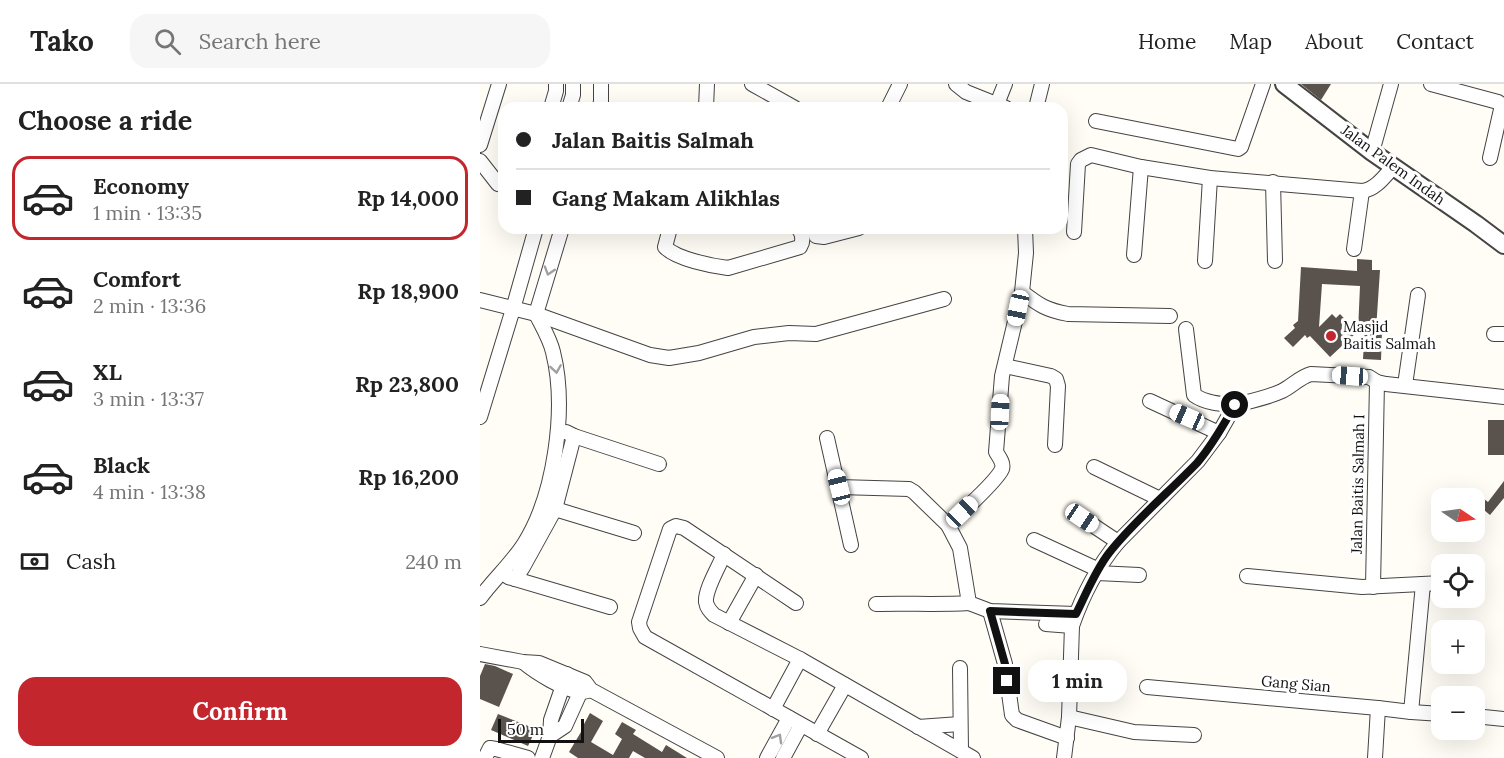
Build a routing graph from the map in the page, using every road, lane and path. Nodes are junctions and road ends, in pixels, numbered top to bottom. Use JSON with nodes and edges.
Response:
{"nodes":[{"id":1,"x":499,"y":84,"type":"edge"},
{"id":2,"x":556,"y":84,"type":"edge"},
{"id":3,"x":573,"y":84,"type":"edge"},
{"id":4,"x":602,"y":84,"type":"edge"},
{"id":5,"x":707,"y":84,"type":"edge"},
{"id":6,"x":752,"y":84,"type":"edge"},
{"id":7,"x":900,"y":84,"type":"edge"},
{"id":8,"x":956,"y":84,"type":"edge"},
{"id":9,"x":1005,"y":84,"type":"edge"},
{"id":10,"x":1042,"y":84,"type":"edge"},
{"id":11,"x":1263,"y":84,"type":"edge"},
{"id":12,"x":1284,"y":84,"type":"edge"},
{"id":13,"x":1391,"y":84,"type":"edge"},
{"id":14,"x":1431,"y":84,"type":"edge"},
{"id":15,"x":1474,"y":89,"type":"edge"},
{"id":16,"x":553,"y":102,"type":"edge"},
{"id":17,"x":571,"y":102,"type":"edge"},
{"id":18,"x":601,"y":102,"type":"edge"},
{"id":19,"x":706,"y":102,"type":"edge"},
{"id":20,"x":784,"y":102,"type":"edge"},
{"id":21,"x":891,"y":102,"type":"edge"},
{"id":22,"x":992,"y":102,"type":"edge"},
{"id":23,"x":1003,"y":102,"type":"edge"},
{"id":24,"x":1038,"y":102,"type":"edge"},
{"id":25,"x":1096,"y":121,"type":"dead end"},
{"id":26,"x":480,"y":145,"type":"edge"},
{"id":27,"x":1372,"y":152,"type":"junction"},
{"id":28,"x":1490,"y":158,"type":"dead end"},
{"id":29,"x":480,"y":161,"type":"edge"},
{"id":30,"x":1141,"y":167,"type":"junction"},
{"id":31,"x":1393,"y":167,"type":"junction"},
{"id":32,"x":1210,"y":178,"type":"junction"},
{"id":33,"x":1273,"y":182,"type":"junction"},
{"id":34,"x":498,"y":184,"type":"edge"},
{"id":35,"x":1362,"y":190,"type":"junction"},
{"id":36,"x":1074,"y":232,"type":"dead end"},
{"id":37,"x":534,"y":234,"type":"edge"},
{"id":38,"x":560,"y":234,"type":"edge"},
{"id":39,"x":668,"y":234,"type":"edge"},
{"id":40,"x":802,"y":234,"type":"edge"},
{"id":41,"x":816,"y":234,"type":"edge"},
{"id":42,"x":836,"y":234,"type":"edge"},
{"id":43,"x":1025,"y":234,"type":"edge"},
{"id":44,"x":1504,"y":245,"type":"edge"},
{"id":45,"x":1354,"y":249,"type":"dead end"},
{"id":46,"x":1134,"y":255,"type":"dead end"},
{"id":47,"x":1205,"y":261,"type":"dead end"},
{"id":48,"x":1275,"y":261,"type":"dead end"},
{"id":49,"x":1022,"y":292,"type":"junction"},
{"id":50,"x":1418,"y":295,"type":"dead end"},
{"id":51,"x":944,"y":299,"type":"dead end"},
{"id":52,"x":480,"y":300,"type":"edge"},
{"id":53,"x":513,"y":309,"type":"junction"},
{"id":54,"x":536,"y":314,"type":"junction"},
{"id":55,"x":1170,"y":316,"type":"dead end"},
{"id":56,"x":1186,"y":329,"type":"dead end"},
{"id":57,"x":1005,"y":366,"type":"junction"},
{"id":58,"x":1377,"y":382,"type":"junction"},
{"id":59,"x":1405,"y":385,"type":"junction"},
{"id":60,"x":1504,"y":397,"type":"edge"},
{"id":61,"x":1150,"y":401,"type":"dead end"},
{"id":62,"x":1235,"y":405,"type":"junction"},
{"id":63,"x":480,"y":417,"type":"edge"},
{"id":64,"x":559,"y":428,"type":"junction"},
{"id":65,"x":1219,"y":433,"type":"junction"},
{"id":66,"x":574,"y":436,"type":"junction"},
{"id":67,"x":827,"y":438,"type":"dead end"},
{"id":68,"x":1055,"y":445,"type":"dead end"},
{"id":69,"x":659,"y":464,"type":"dead end"},
{"id":70,"x":1094,"y":467,"type":"dead end"},
{"id":71,"x":839,"y":487,"type":"junction"},
{"id":72,"x":1160,"y":499,"type":"junction"},
{"id":73,"x":555,"y":509,"type":"junction"},
{"id":74,"x":1082,"y":518,"type":"dead end"},
{"id":75,"x":948,"y":525,"type":"junction"},
{"id":76,"x":634,"y":533,"type":"dead end"},
{"id":77,"x":1034,"y":540,"type":"dead end"},
{"id":78,"x":1118,"y":542,"type":"junction"},
{"id":79,"x":851,"y":545,"type":"dead end"},
{"id":80,"x":724,"y":554,"type":"junction"},
{"id":81,"x":1098,"y":571,"type":"junction"},
{"id":82,"x":756,"y":574,"type":"junction"},
{"id":83,"x":1139,"y":575,"type":"dead end"},
{"id":84,"x":500,"y":576,"type":"junction"},
{"id":85,"x":1247,"y":576,"type":"dead end"},
{"id":86,"x":515,"y":579,"type":"junction"},
{"id":87,"x":1423,"y":584,"type":"junction"},
{"id":88,"x":1431,"y":584,"type":"edge"},
{"id":89,"x":1373,"y":587,"type":"junction"},
{"id":90,"x":480,"y":598,"type":"edge"},
{"id":91,"x":796,"y":603,"type":"dead end"},
{"id":92,"x":969,"y":603,"type":"junction"},
{"id":93,"x":876,"y":604,"type":"dead end"},
{"id":94,"x":610,"y":607,"type":"dead end"},
{"id":95,"x":990,"y":611,"type":"junction"},
{"id":96,"x":1074,"y":620,"type":"junction"},
{"id":97,"x":729,"y":623,"type":"junction"},
{"id":98,"x":1046,"y":624,"type":"dead end"},
{"id":99,"x":480,"y":654,"type":"edge"},
{"id":100,"x":800,"y":659,"type":"junction"},
{"id":101,"x":960,"y":668,"type":"dead end"},
{"id":102,"x":565,"y":680,"type":"junction"},
{"id":103,"x":845,"y":685,"type":"junction"},
{"id":104,"x":1148,"y":687,"type":"dead end"},
{"id":105,"x":586,"y":688,"type":"junction"},
{"id":106,"x":1378,"y":708,"type":"junction"},
{"id":107,"x":773,"y":709,"type":"junction"},
{"id":108,"x":1411,"y":712,"type":"junction"},
{"id":109,"x":1431,"y":713,"type":"edge"},
{"id":110,"x":1069,"y":717,"type":"junction"},
{"id":111,"x":1485,"y":717,"type":"edge"},
{"id":112,"x":1504,"y":719,"type":"edge"},
{"id":113,"x":795,"y":722,"type":"junction"},
{"id":114,"x":960,"y":724,"type":"junction"},
{"id":115,"x":918,"y":727,"type":"junction"},
{"id":116,"x":817,"y":734,"type":"junction"},
{"id":117,"x":1194,"y":735,"type":"dead end"},
{"id":118,"x":550,"y":736,"type":"junction"},
{"id":119,"x":1067,"y":738,"type":"junction"},
{"id":120,"x":967,"y":754,"type":"edge"},
{"id":121,"x":485,"y":758,"type":"edge"},
{"id":122,"x":528,"y":758,"type":"edge"},
{"id":123,"x":542,"y":758,"type":"edge"},
{"id":124,"x":717,"y":758,"type":"edge"},
{"id":125,"x":767,"y":758,"type":"edge"},
{"id":126,"x":783,"y":758,"type":"edge"},
{"id":127,"x":861,"y":758,"type":"edge"},
{"id":128,"x":1064,"y":758,"type":"edge"},
{"id":129,"x":1375,"y":758,"type":"edge"}],
"edges":[{"from":1,"to":26,"type":"street"},
{"from":2,"to":16,"type":"street"},
{"from":3,"to":17,"type":"street"},
{"from":4,"to":18,"type":"street"},
{"from":5,"to":19,"type":"street"},
{"from":6,"to":20,"type":"street"},
{"from":7,"to":21,"type":"street"},
{"from":8,"to":22,"type":"street"},
{"from":9,"to":23,"type":"street"},
{"from":10,"to":24,"type":"street"},
{"from":11,"to":25,"type":"street"},
{"from":12,"to":27,"type":"street","name":"Jalan Palem Indah"},
{"from":13,"to":27,"type":"street"},
{"from":14,"to":15,"type":"street"},
{"from":15,"to":28,"type":"street"},
{"from":27,"to":31,"type":"street","name":"Jalan Palem Indah"},
{"from":29,"to":34,"type":"street"},
{"from":30,"to":32,"type":"street"},
{"from":30,"to":36,"type":"street"},
{"from":30,"to":46,"type":"street"},
{"from":31,"to":35,"type":"street"},
{"from":31,"to":44,"type":"street","name":"Jalan Palem Indah"},
{"from":32,"to":33,"type":"street"},
{"from":32,"to":47,"type":"street"},
{"from":33,"to":35,"type":"street"},
{"from":33,"to":48,"type":"street"},
{"from":35,"to":45,"type":"street"},
{"from":37,"to":53,"type":"street"},
{"from":38,"to":54,"type":"street","one_way":true},
{"from":39,"to":40,"type":"street"},
{"from":41,"to":42,"type":"street"},
{"from":43,"to":49,"type":"street"},
{"from":49,"to":55,"type":"street"},
{"from":49,"to":57,"type":"street"},
{"from":50,"to":59,"type":"street"},
{"from":51,"to":54,"type":"street"},
{"from":52,"to":53,"type":"street"},
{"from":53,"to":54,"type":"street"},
{"from":53,"to":63,"type":"street"},
{"from":54,"to":64,"type":"street","one_way":true},
{"from":56,"to":62,"type":"street"},
{"from":57,"to":68,"type":"street"},
{"from":57,"to":75,"type":"street"},
{"from":58,"to":59,"type":"street"},
{"from":58,"to":62,"type":"street"},
{"from":58,"to":89,"type":"street","name":"Jalan Baitis Salmah I"},
{"from":59,"to":60,"type":"street"},
{"from":61,"to":65,"type":"street"},
{"from":62,"to":65,"type":"street"},
{"from":64,"to":66,"type":"street"},
{"from":64,"to":84,"type":"street"},
{"from":65,"to":72,"type":"street"},
{"from":66,"to":69,"type":"street"},
{"from":66,"to":73,"type":"street"},
{"from":67,"to":71,"type":"street"},
{"from":70,"to":72,"type":"street"},
{"from":71,"to":75,"type":"street"},
{"from":71,"to":79,"type":"street"},
{"from":72,"to":78,"type":"street"},
{"from":73,"to":76,"type":"street"},
{"from":73,"to":86,"type":"street"},
{"from":74,"to":78,"type":"street"},
{"from":75,"to":92,"type":"street"},
{"from":77,"to":81,"type":"street"},
{"from":78,"to":81,"type":"street"},
{"from":80,"to":82,"type":"street"},
{"from":80,"to":97,"type":"street"},
{"from":80,"to":107,"type":"street"},
{"from":81,"to":83,"type":"street"},
{"from":81,"to":96,"type":"street"},
{"from":82,"to":91,"type":"street"},
{"from":82,"to":97,"type":"street"},
{"from":84,"to":86,"type":"street"},
{"from":84,"to":90,"type":"street"},
{"from":85,"to":89,"type":"street"},
{"from":86,"to":94,"type":"street"},
{"from":87,"to":88,"type":"street"},
{"from":87,"to":89,"type":"street"},
{"from":87,"to":108,"type":"street"},
{"from":92,"to":93,"type":"street"},
{"from":92,"to":95,"type":"street"},
{"from":95,"to":96,"type":"street"},
{"from":95,"to":119,"type":"street"},
{"from":96,"to":98,"type":"street"},
{"from":96,"to":110,"type":"street"},
{"from":97,"to":100,"type":"street"},
{"from":99,"to":102,"type":"street"},
{"from":100,"to":103,"type":"street"},
{"from":100,"to":107,"type":"street"},
{"from":101,"to":114,"type":"street"},
{"from":102,"to":105,"type":"street"},
{"from":102,"to":118,"type":"street"},
{"from":103,"to":115,"type":"street"},
{"from":103,"to":116,"type":"street"},
{"from":104,"to":106,"type":"street","name":"Gang Sian"},
{"from":105,"to":118,"type":"street"},
{"from":105,"to":124,"type":"street"},
{"from":106,"to":108,"type":"street","name":"Gang Sian"},
{"from":106,"to":129,"type":"street"},
{"from":107,"to":113,"type":"street"},
{"from":108,"to":109,"type":"street","name":"Gang Sian"},
{"from":110,"to":117,"type":"street"},
{"from":110,"to":119,"type":"street"},
{"from":111,"to":112,"type":"street"},
{"from":113,"to":116,"type":"street"},
{"from":125,"to":113,"type":"street","one_way":true},
{"from":113,"to":126,"type":"street"},
{"from":114,"to":115,"type":"street"},
{"from":114,"to":120,"type":"street"},
{"from":115,"to":120,"type":"street"},
{"from":116,"to":127,"type":"street"},
{"from":118,"to":123,"type":"street"},
{"from":119,"to":128,"type":"street"},
{"from":121,"to":122,"type":"street"}]}
